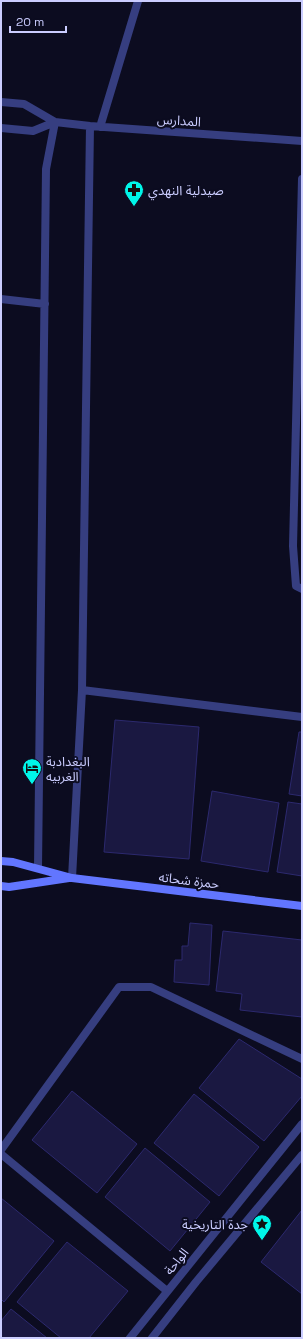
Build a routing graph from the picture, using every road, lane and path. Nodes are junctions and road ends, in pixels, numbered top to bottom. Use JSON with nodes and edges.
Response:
{"nodes":[{"id":1,"x":138,"y":1,"type":"edge"},
{"id":2,"x":1,"y":102,"type":"edge"},
{"id":3,"x":55,"y":122,"type":"junction"},
{"id":4,"x":90,"y":126,"type":"junction"},
{"id":5,"x":100,"y":127,"type":"junction"},
{"id":6,"x":1,"y":128,"type":"edge"},
{"id":7,"x":302,"y":141,"type":"edge"},
{"id":8,"x":302,"y":179,"type":"edge"},
{"id":9,"x":1,"y":299,"type":"edge"},
{"id":10,"x":45,"y":304,"type":"junction"},
{"id":11,"x":302,"y":589,"type":"edge"},
{"id":12,"x":82,"y":690,"type":"junction"},
{"id":13,"x":302,"y":717,"type":"edge"},
{"id":14,"x":1,"y":860,"type":"edge"},
{"id":15,"x":38,"y":868,"type":"junction"},
{"id":16,"x":72,"y":878,"type":"junction"},
{"id":17,"x":1,"y":886,"type":"edge"},
{"id":18,"x":302,"y":906,"type":"edge"},
{"id":19,"x":302,"y":1059,"type":"edge"},
{"id":20,"x":302,"y":1124,"type":"edge"},
{"id":21,"x":1,"y":1150,"type":"edge"},
{"id":22,"x":1,"y":1154,"type":"edge"},
{"id":23,"x":302,"y":1155,"type":"edge"},
{"id":24,"x":167,"y":1291,"type":"junction"},
{"id":25,"x":130,"y":1338,"type":"edge"},
{"id":26,"x":152,"y":1338,"type":"edge"}],
"edges":[{"from":1,"to":5,"type":"street"},
{"from":2,"to":3,"type":"street","name":"المدارس"},
{"from":3,"to":4,"type":"street","name":"المدارس"},
{"from":3,"to":6,"type":"street","name":"المدارس"},
{"from":3,"to":10,"type":"street"},
{"from":4,"to":5,"type":"street","name":"المدارس"},
{"from":4,"to":12,"type":"street"},
{"from":5,"to":7,"type":"street","name":"المدارس"},
{"from":8,"to":11,"type":"street"},
{"from":9,"to":10,"type":"street"},
{"from":10,"to":15,"type":"street"},
{"from":12,"to":13,"type":"street"},
{"from":12,"to":16,"type":"street"},
{"from":14,"to":15,"type":"main road","name":"حمزة شحاته"},
{"from":15,"to":16,"type":"main road","name":"حمزة شحاته"},
{"from":16,"to":17,"type":"main road","name":"حمزة شحاته"},
{"from":16,"to":18,"type":"main road","name":"حمزة شحاته"},
{"from":19,"to":21,"type":"street"},
{"from":20,"to":24,"type":"street","name":"الواحة"},
{"from":22,"to":24,"type":"street"},
{"from":23,"to":26,"type":"street"},
{"from":24,"to":25,"type":"street","name":"الواحة"}]}
